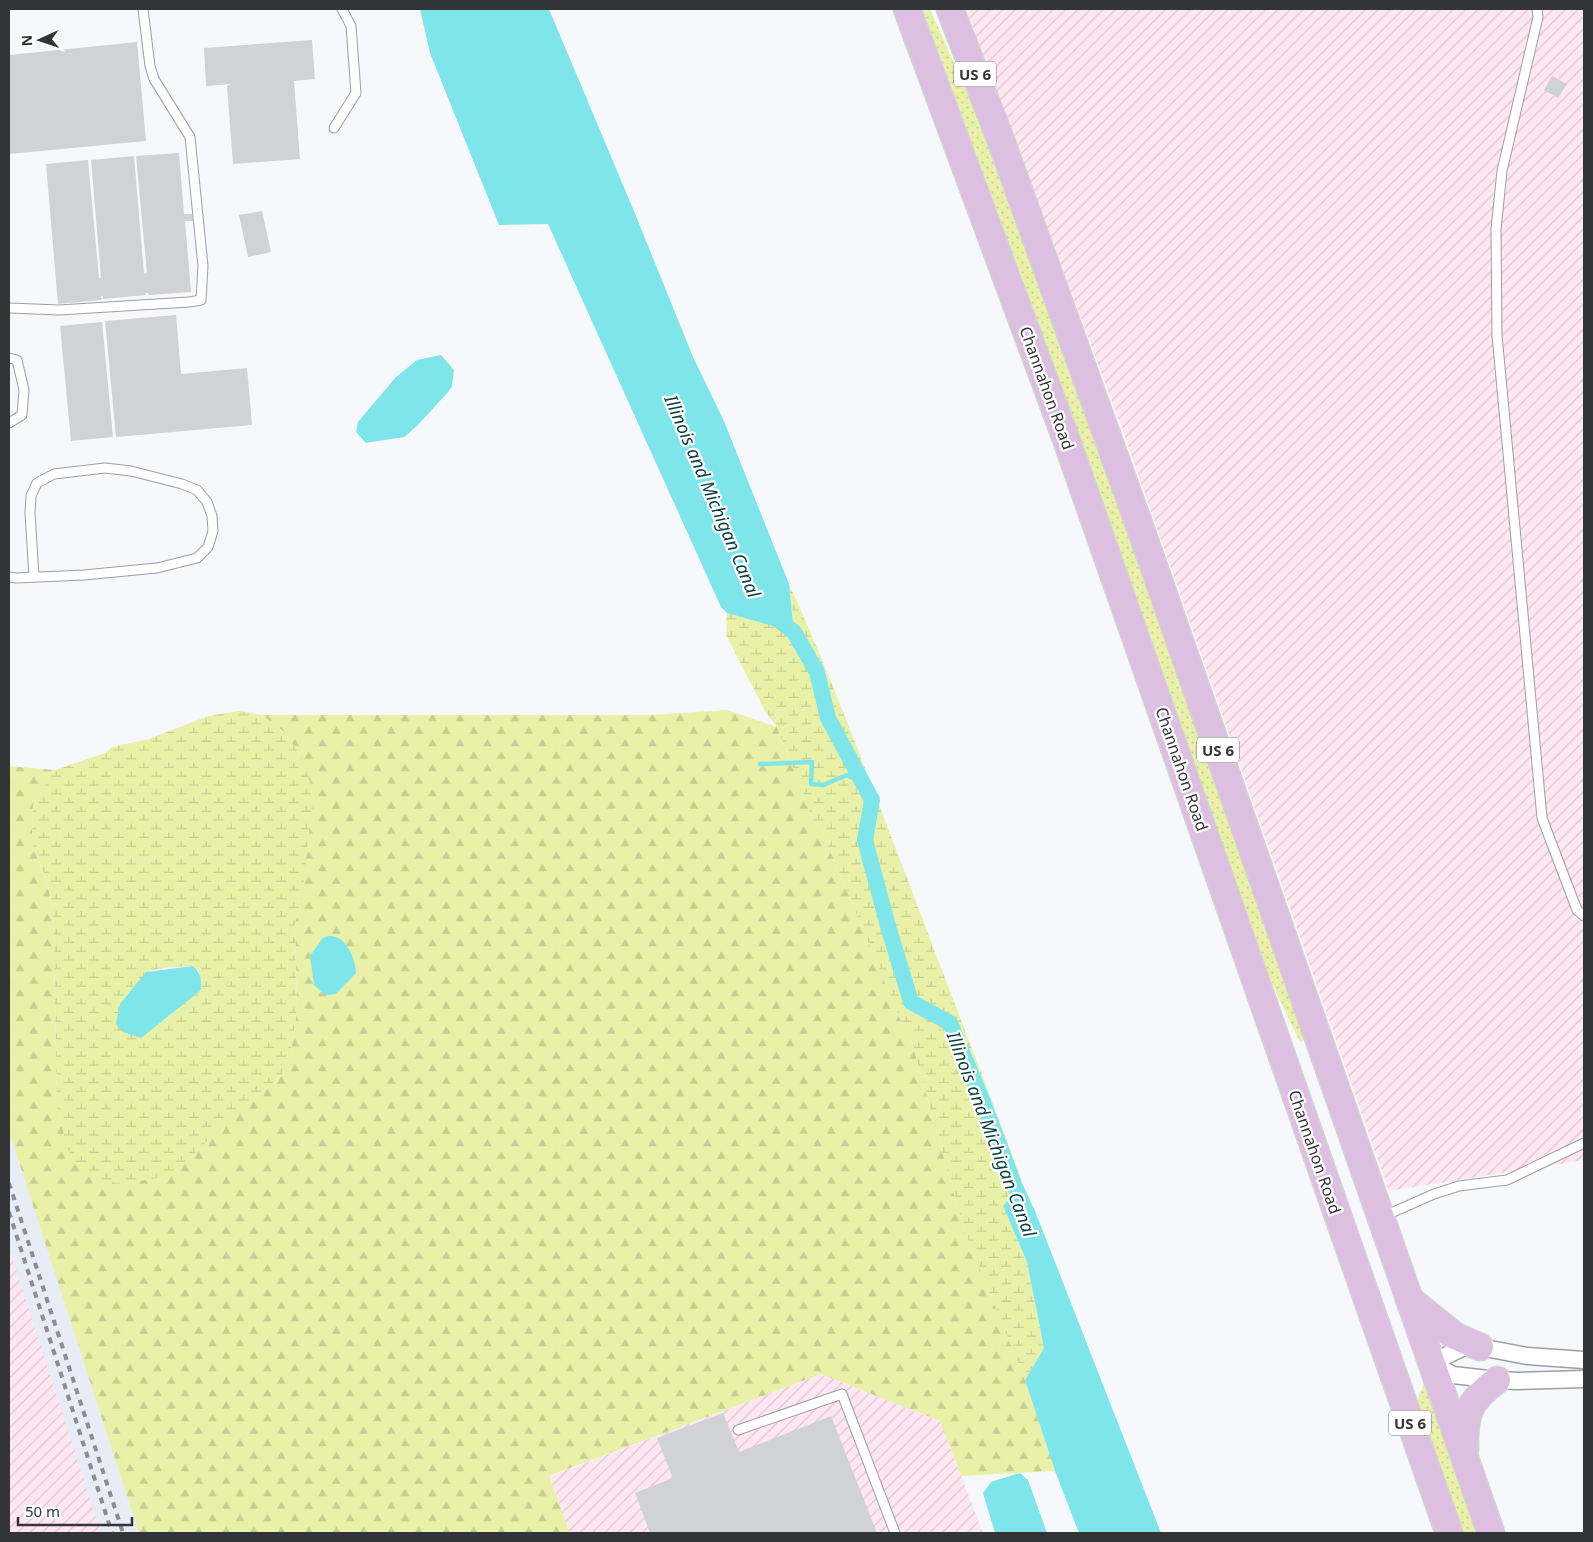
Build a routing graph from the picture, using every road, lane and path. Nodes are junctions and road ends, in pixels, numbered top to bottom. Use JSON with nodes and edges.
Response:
{"nodes":[{"id":1,"x":143,"y":9,"type":"edge"},
{"id":2,"x":342,"y":9,"type":"edge"},
{"id":3,"x":907,"y":9,"type":"edge"},
{"id":4,"x":950,"y":9,"type":"edge"},
{"id":5,"x":1537,"y":9,"type":"edge"},
{"id":6,"x":334,"y":128,"type":"dead end"},
{"id":7,"x":9,"y":308,"type":"edge"},
{"id":8,"x":9,"y":358,"type":"edge"},
{"id":9,"x":9,"y":424,"type":"edge"},
{"id":10,"x":9,"y":577,"type":"edge"},
{"id":11,"x":34,"y":577,"type":"junction"},
{"id":12,"x":1584,"y":916,"type":"edge"},
{"id":13,"x":1584,"y":1144,"type":"edge"},
{"id":14,"x":1381,"y":1217,"type":"junction"},
{"id":15,"x":1409,"y":1299,"type":"junction"},
{"id":16,"x":1372,"y":1314,"type":"junction"},
{"id":17,"x":1480,"y":1347,"type":"junction"},
{"id":18,"x":1584,"y":1360,"type":"edge"},
{"id":19,"x":1432,"y":1363,"type":"junction"},
{"id":20,"x":1584,"y":1379,"type":"edge"},
{"id":21,"x":1497,"y":1380,"type":"junction"},
{"id":22,"x":1405,"y":1407,"type":"junction"},
{"id":23,"x":738,"y":1430,"type":"dead end"},
{"id":24,"x":1465,"y":1459,"type":"junction"},
{"id":25,"x":896,"y":1533,"type":"edge"},
{"id":26,"x":1449,"y":1533,"type":"edge"},
{"id":27,"x":1490,"y":1533,"type":"edge"}],
"edges":[{"from":1,"to":7,"type":"lane"},
{"from":2,"to":6,"type":"lane"},
{"from":3,"to":16,"type":"main road","name":"Channahon Road","number":"US 6"},
{"from":4,"to":14,"type":"main road","number":"US 6"},
{"from":5,"to":12,"type":"lane"},
{"from":8,"to":9,"type":"lane"},
{"from":10,"to":11,"type":"lane"},
{"from":11,"to":11,"type":"lane"},
{"from":13,"to":14,"type":"lane"},
{"from":14,"to":15,"type":"main road","number":"US 6"},
{"from":15,"to":17,"type":"main road"},
{"from":15,"to":19,"type":"main road","number":"US 6"},
{"from":16,"to":19,"type":"main road"},
{"from":16,"to":22,"type":"main road","name":"Channahon Road","number":"US 6"},
{"from":17,"to":18,"type":"street"},
{"from":17,"to":19,"type":"street"},
{"from":19,"to":21,"type":"street"},
{"from":19,"to":22,"type":"main road"},
{"from":19,"to":24,"type":"main road","number":"US 6"},
{"from":20,"to":21,"type":"street"},
{"from":21,"to":24,"type":"main road"},
{"from":22,"to":26,"type":"main road","name":"Channahon Road","number":"US 6"},
{"from":23,"to":25,"type":"lane"},
{"from":24,"to":27,"type":"main road","number":"US 6"}]}
